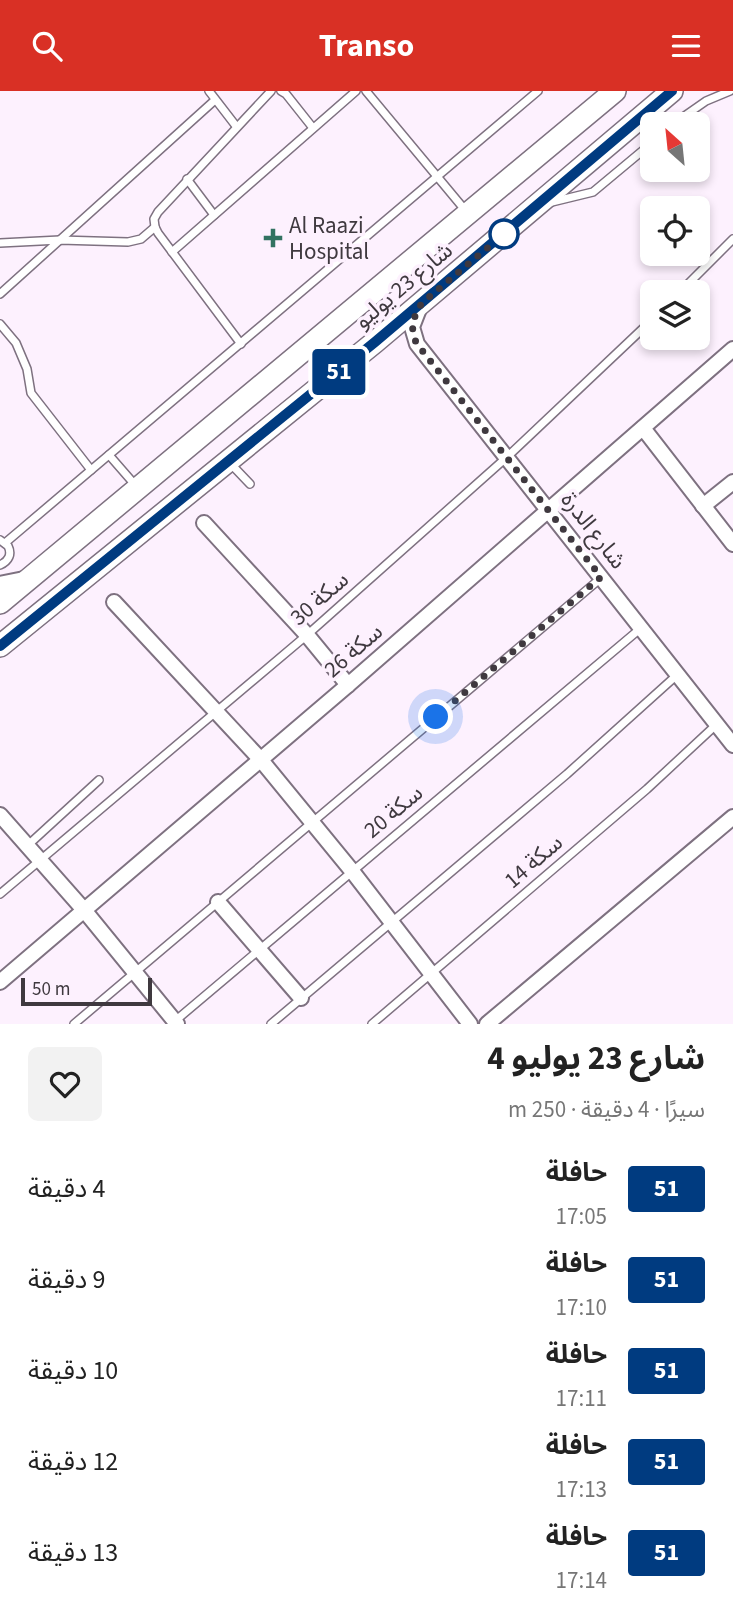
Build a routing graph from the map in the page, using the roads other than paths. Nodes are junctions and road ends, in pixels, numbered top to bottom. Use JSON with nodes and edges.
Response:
{"nodes":[{"id":1,"x":208,"y":91,"type":"edge"},
{"id":2,"x":271,"y":91,"type":"edge"},
{"id":3,"x":281,"y":91,"type":"edge"},
{"id":4,"x":356,"y":91,"type":"edge"},
{"id":5,"x":366,"y":91,"type":"edge"},
{"id":6,"x":538,"y":91,"type":"edge"},
{"id":7,"x":615,"y":91,"type":"edge"},
{"id":8,"x":672,"y":91,"type":"edge"},
{"id":9,"x":730,"y":91,"type":"edge"},
{"id":10,"x":215,"y":100,"type":"junction"},
{"id":11,"x":690,"y":112,"type":"edge"},
{"id":12,"x":236,"y":126,"type":"junction"},
{"id":13,"x":313,"y":128,"type":"junction"},
{"id":14,"x":640,"y":153,"type":"edge"},
{"id":15,"x":437,"y":178,"type":"junction"},
{"id":16,"x":187,"y":180,"type":"junction"},
{"id":17,"x":538,"y":205,"type":"junction"},
{"id":18,"x":468,"y":213,"type":"junction"},
{"id":19,"x":214,"y":215,"type":"junction"},
{"id":20,"x":155,"y":227,"type":"junction"},
{"id":21,"x":733,"y":239,"type":"edge"},
{"id":22,"x":60,"y":240,"type":"junction"},
{"id":23,"x":0,"y":243,"type":"edge"},
{"id":24,"x":172,"y":251,"type":"junction"},
{"id":25,"x":692,"y":280,"type":"edge"},
{"id":26,"x":0,"y":294,"type":"edge"},
{"id":27,"x":422,"y":303,"type":"junction"},
{"id":28,"x":0,"y":324,"type":"edge"},
{"id":29,"x":640,"y":331,"type":"edge"},
{"id":30,"x":375,"y":342,"type":"junction"},
{"id":31,"x":241,"y":344,"type":"junction"},
{"id":32,"x":417,"y":344,"type":"junction"},
{"id":33,"x":733,"y":349,"type":"edge"},
{"id":34,"x":643,"y":428,"type":"junction"},
{"id":35,"x":109,"y":455,"type":"junction"},
{"id":36,"x":506,"y":457,"type":"junction"},
{"id":37,"x":228,"y":461,"type":"junction"},
{"id":38,"x":92,"y":470,"type":"junction"},
{"id":39,"x":733,"y":482,"type":"edge"},
{"id":40,"x":250,"y":484,"type":"dead end"},
{"id":41,"x":137,"y":487,"type":"junction"},
{"id":42,"x":703,"y":506,"type":"junction"},
{"id":43,"x":550,"y":510,"type":"junction"},
{"id":44,"x":204,"y":523,"type":"dead end"},
{"id":45,"x":3,"y":542,"type":"edge"},
{"id":46,"x":733,"y":544,"type":"edge"},
{"id":47,"x":0,"y":565,"type":"edge"},
{"id":48,"x":32,"y":576,"type":"junction"},
{"id":49,"x":601,"y":577,"type":"junction"},
{"id":50,"x":0,"y":585,"type":"edge"},
{"id":51,"x":114,"y":602,"type":"dead end"},
{"id":52,"x":0,"y":603,"type":"edge"},
{"id":53,"x":641,"y":628,"type":"junction"},
{"id":54,"x":307,"y":635,"type":"junction"},
{"id":55,"x":0,"y":646,"type":"edge"},
{"id":56,"x":677,"y":675,"type":"junction"},
{"id":57,"x":348,"y":685,"type":"junction"},
{"id":58,"x":215,"y":712,"type":"junction"},
{"id":59,"x":717,"y":724,"type":"junction"},
{"id":60,"x":733,"y":745,"type":"edge"},
{"id":61,"x":261,"y":759,"type":"junction"},
{"id":62,"x":99,"y":780,"type":"dead end"},
{"id":63,"x":0,"y":815,"type":"edge"},
{"id":64,"x":733,"y":817,"type":"edge"},
{"id":65,"x":312,"y":822,"type":"junction"},
{"id":66,"x":27,"y":847,"type":"junction"},
{"id":67,"x":39,"y":861,"type":"junction"},
{"id":68,"x":352,"y":871,"type":"junction"},
{"id":69,"x":0,"y":894,"type":"edge"},
{"id":70,"x":218,"y":902,"type":"junction"},
{"id":71,"x":84,"y":910,"type":"junction"},
{"id":72,"x":391,"y":921,"type":"junction"},
{"id":73,"x":259,"y":949,"type":"junction"},
{"id":74,"x":134,"y":973,"type":"junction"},
{"id":75,"x":432,"y":973,"type":"junction"},
{"id":76,"x":0,"y":982,"type":"edge"},
{"id":77,"x":302,"y":998,"type":"junction"},
{"id":78,"x":175,"y":1023,"type":"edge"},
{"id":79,"x":74,"y":1024,"type":"edge"},
{"id":80,"x":271,"y":1024,"type":"edge"},
{"id":81,"x":372,"y":1024,"type":"edge"},
{"id":82,"x":470,"y":1024,"type":"edge"},
{"id":83,"x":487,"y":1024,"type":"edge"}],
"edges":[{"from":1,"to":10,"type":"lane"},
{"from":2,"to":12,"type":"lane"},
{"from":3,"to":13,"type":"lane"},
{"from":4,"to":13,"type":"lane"},
{"from":5,"to":15,"type":"lane"},
{"from":6,"to":15,"type":"lane"},
{"from":7,"to":18,"type":"main road","name":"شارع 23 يوليو"},
{"from":8,"to":17,"type":"main road","name":"شارع 23 يوليو"},
{"from":9,"to":11,"type":"lane"},
{"from":10,"to":12,"type":"lane"},
{"from":10,"to":22,"type":"lane"},
{"from":12,"to":16,"type":"lane"},
{"from":13,"to":19,"type":"lane"},
{"from":14,"to":17,"type":"lane"},
{"from":15,"to":18,"type":"lane"},
{"from":15,"to":31,"type":"lane"},
{"from":16,"to":19,"type":"lane"},
{"from":16,"to":20,"type":"lane"},
{"from":17,"to":27,"type":"main road","name":"شارع 23 يوليو"},
{"from":18,"to":41,"type":"main road","name":"شارع 23 يوليو"},
{"from":19,"to":24,"type":"lane"},
{"from":20,"to":22,"type":"lane"},
{"from":20,"to":24,"type":"lane"},
{"from":21,"to":25,"type":"lane"},
{"from":22,"to":23,"type":"lane"},
{"from":22,"to":26,"type":"lane"},
{"from":24,"to":31,"type":"lane"},
{"from":27,"to":30,"type":"main road","name":"شارع 23 يوليو"},
{"from":27,"to":32,"type":"street"},
{"from":28,"to":38,"type":"lane"},
{"from":29,"to":36,"type":"lane","name":"سكة 30"},
{"from":30,"to":32,"type":"street"},
{"from":30,"to":37,"type":"main road","name":"شارع 23 يوليو"},
{"from":31,"to":35,"type":"lane"},
{"from":32,"to":36,"type":"street","name":"شارع الدرة"},
{"from":33,"to":34,"type":"street","name":"سكة 26"},
{"from":34,"to":42,"type":"street"},
{"from":34,"to":43,"type":"street","name":"سكة 26"},
{"from":35,"to":38,"type":"lane"},
{"from":35,"to":41,"type":"lane"},
{"from":36,"to":43,"type":"street","name":"شارع الدرة"},
{"from":36,"to":54,"type":"lane","name":"سكة 30"},
{"from":37,"to":40,"type":"lane"},
{"from":37,"to":55,"type":"main road","name":"شارع 23 يوليو"},
{"from":38,"to":45,"type":"lane"},
{"from":39,"to":42,"type":"street"},
{"from":41,"to":48,"type":"main road","name":"شارع 23 يوليو"},
{"from":42,"to":46,"type":"street"},
{"from":43,"to":49,"type":"street","name":"شارع الدرة"},
{"from":43,"to":57,"type":"street","name":"سكة 26"},
{"from":44,"to":54,"type":"street"},
{"from":45,"to":47,"type":"lane"},
{"from":48,"to":50,"type":"street"},
{"from":48,"to":52,"type":"main road","name":"شارع 23 يوليو"},
{"from":49,"to":53,"type":"street","name":"شارع الدرة"},
{"from":49,"to":65,"type":"lane"},
{"from":51,"to":58,"type":"street"},
{"from":53,"to":56,"type":"street","name":"شارع الدرة"},
{"from":53,"to":68,"type":"lane","name":"سكة 20"},
{"from":54,"to":57,"type":"street"},
{"from":54,"to":58,"type":"lane","name":"سكة 30"},
{"from":56,"to":59,"type":"street","name":"شارع الدرة"},
{"from":56,"to":72,"type":"lane"},
{"from":57,"to":61,"type":"street","name":"سكة 26"},
{"from":58,"to":61,"type":"street"},
{"from":58,"to":67,"type":"lane","name":"سكة 30"},
{"from":59,"to":60,"type":"street","name":"شارع الدرة"},
{"from":59,"to":75,"type":"lane","name":"سكة 14"},
{"from":61,"to":65,"type":"street"},
{"from":61,"to":71,"type":"street","name":"سكة 26"},
{"from":62,"to":66,"type":"lane"},
{"from":63,"to":66,"type":"street"},
{"from":64,"to":83,"type":"street"},
{"from":65,"to":68,"type":"street"},
{"from":65,"to":70,"type":"lane"},
{"from":66,"to":67,"type":"street"},
{"from":67,"to":69,"type":"lane","name":"سكة 30"},
{"from":67,"to":71,"type":"street"},
{"from":68,"to":72,"type":"street"},
{"from":68,"to":73,"type":"lane","name":"سكة 20"},
{"from":70,"to":73,"type":"street"},
{"from":70,"to":74,"type":"lane"},
{"from":71,"to":74,"type":"street"},
{"from":71,"to":76,"type":"street","name":"سكة 26"},
{"from":72,"to":75,"type":"street"},
{"from":72,"to":77,"type":"lane"},
{"from":73,"to":77,"type":"street"},
{"from":73,"to":78,"type":"lane","name":"سكة 20"},
{"from":74,"to":78,"type":"street"},
{"from":74,"to":79,"type":"lane"},
{"from":75,"to":81,"type":"lane","name":"سكة 14"},
{"from":75,"to":82,"type":"street"},
{"from":77,"to":80,"type":"lane"}]}
